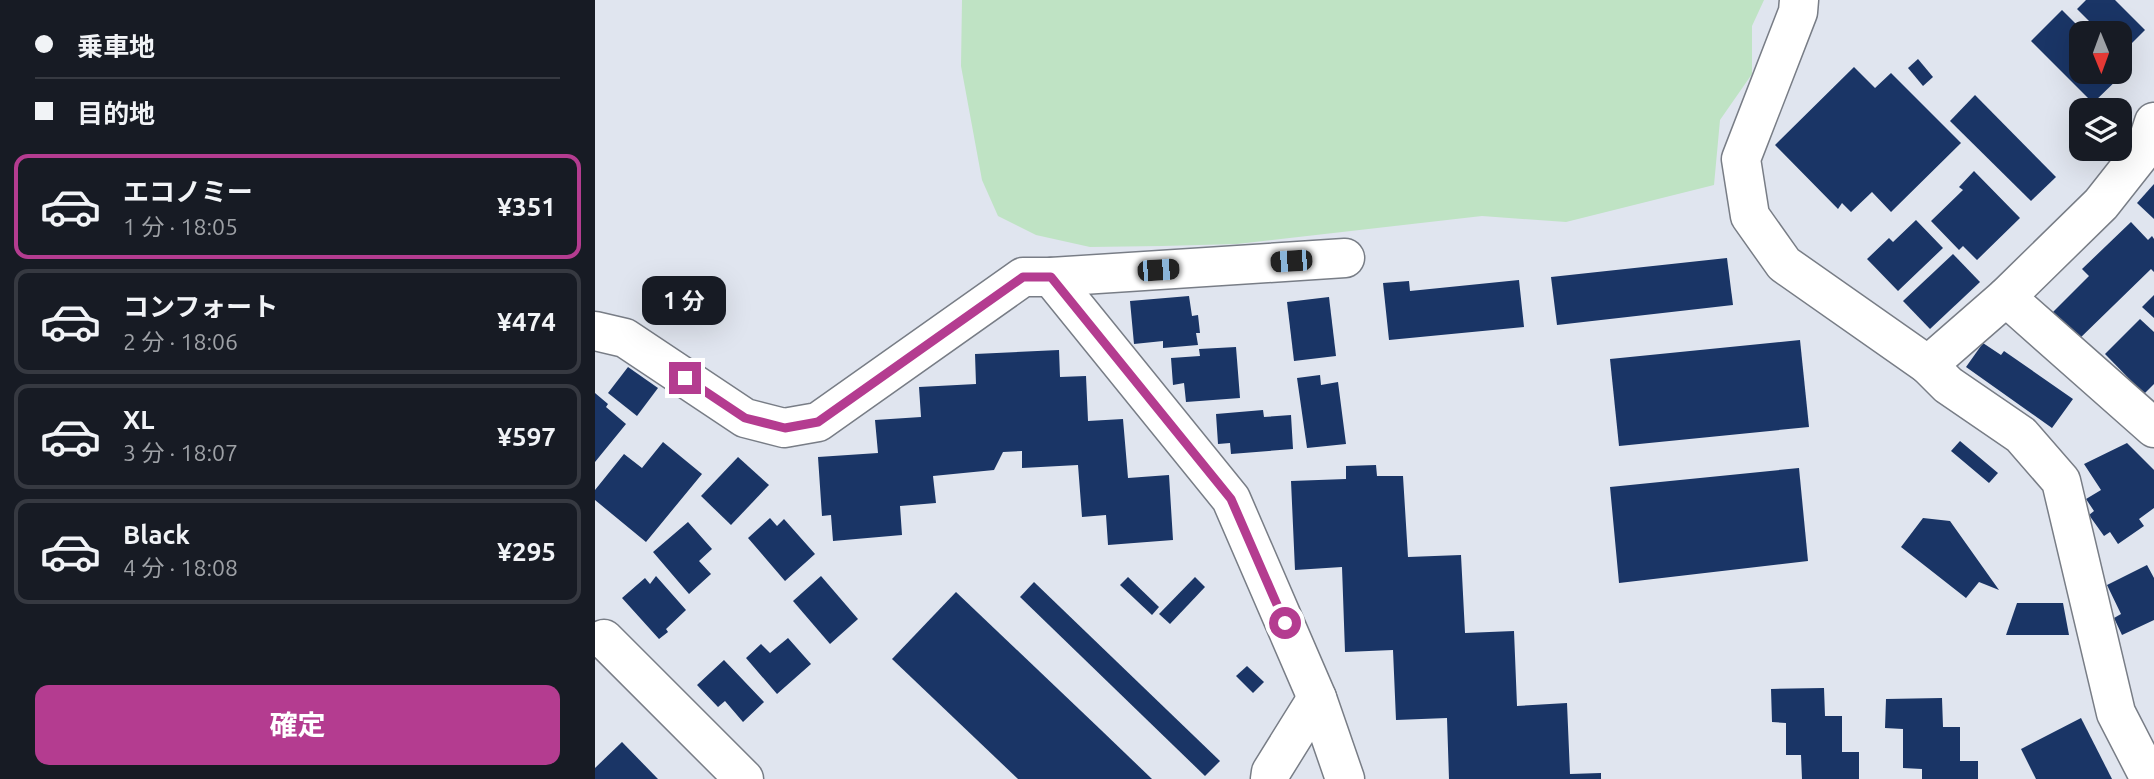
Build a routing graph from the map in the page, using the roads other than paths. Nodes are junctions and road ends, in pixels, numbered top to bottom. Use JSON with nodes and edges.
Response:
{"nodes":[{"id":1,"x":1799,"y":0,"type":"edge"},
{"id":2,"x":2154,"y":122,"type":"edge"},
{"id":3,"x":1345,"y":258,"type":"dead end"},
{"id":4,"x":1051,"y":277,"type":"junction"},
{"id":5,"x":2006,"y":297,"type":"junction"},
{"id":6,"x":595,"y":331,"type":"edge"},
{"id":7,"x":1928,"y":365,"type":"junction"},
{"id":8,"x":2154,"y":428,"type":"edge"},
{"id":9,"x":604,"y":639,"type":"dead end"},
{"id":10,"x":1317,"y":698,"type":"junction"},
{"id":11,"x":744,"y":779,"type":"edge"},
{"id":12,"x":1270,"y":779,"type":"edge"},
{"id":13,"x":1345,"y":779,"type":"edge"},
{"id":14,"x":2150,"y":779,"type":"edge"}],
"edges":[{"from":1,"to":7,"type":"street"},
{"from":2,"to":5,"type":"street"},
{"from":3,"to":4,"type":"street"},
{"from":4,"to":6,"type":"street"},
{"from":4,"to":10,"type":"street"},
{"from":5,"to":7,"type":"street"},
{"from":5,"to":8,"type":"street"},
{"from":7,"to":14,"type":"street"},
{"from":9,"to":11,"type":"street"},
{"from":10,"to":12,"type":"street"},
{"from":10,"to":13,"type":"street"}]}
